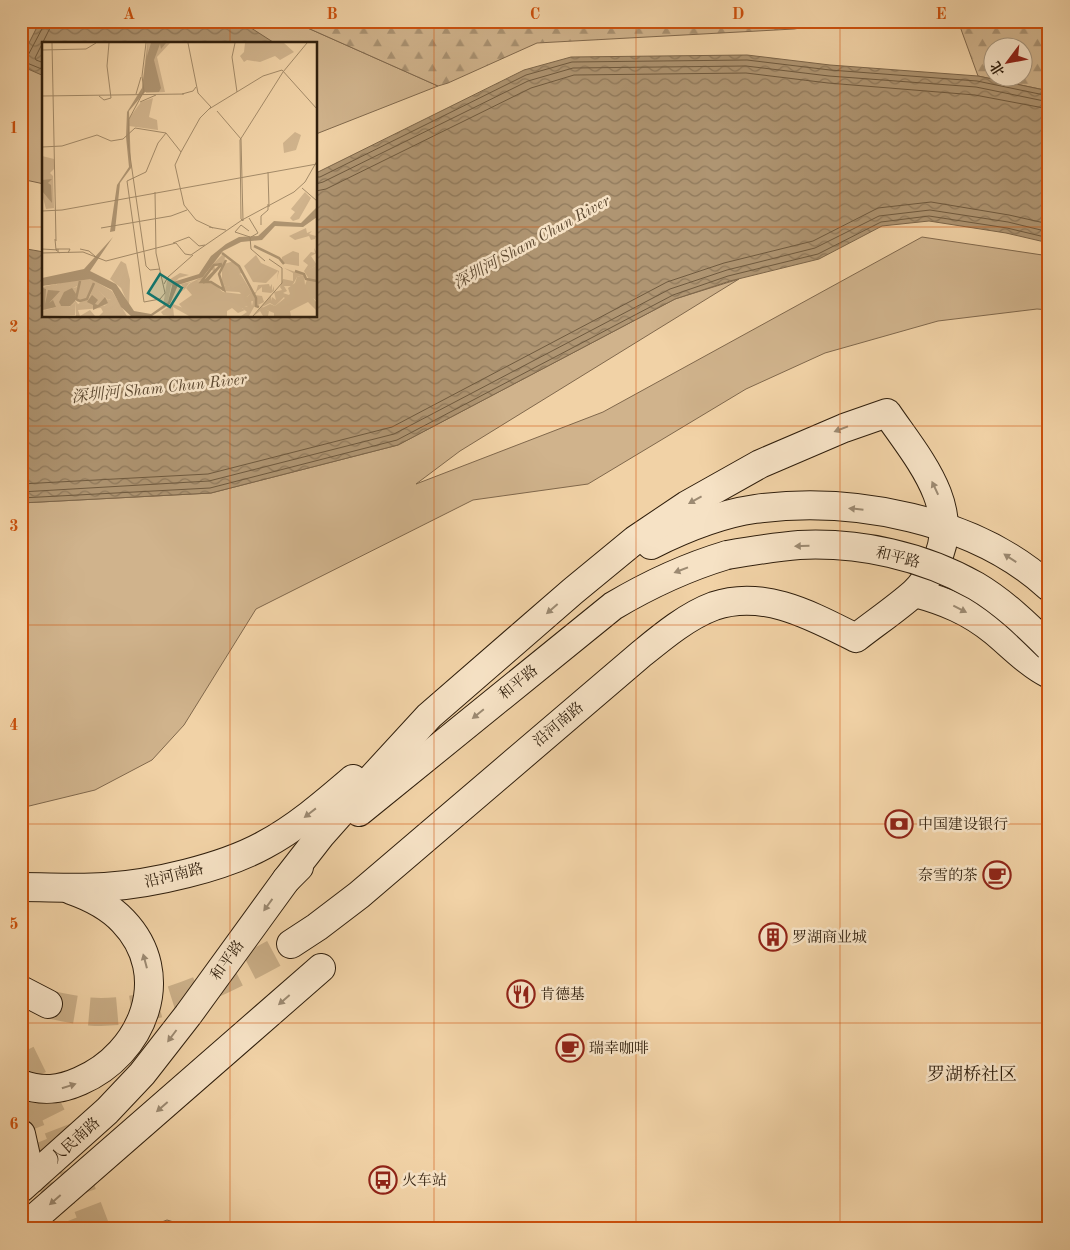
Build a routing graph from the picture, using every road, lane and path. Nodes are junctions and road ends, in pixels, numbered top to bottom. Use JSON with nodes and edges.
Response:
{"nodes":[{"id":1,"x":945,"y":529,"type":"junction"},
{"id":2,"x":1049,"y":588,"type":"edge"},
{"id":3,"x":573,"y":591,"type":"junction"},
{"id":4,"x":914,"y":593,"type":"junction"},
{"id":5,"x":613,"y":606,"type":"junction"},
{"id":6,"x":1049,"y":647,"type":"edge"},
{"id":7,"x":1049,"y":674,"type":"edge"},
{"id":8,"x":429,"y":716,"type":"junction"},
{"id":9,"x":286,"y":880,"type":"junction"},
{"id":10,"x":21,"y":888,"type":"edge"},
{"id":11,"x":66,"y":888,"type":"junction"},
{"id":12,"x":291,"y":944,"type":"tunnel mouth"},
{"id":13,"x":321,"y":968,"type":"dead end"},
{"id":14,"x":21,"y":990,"type":"edge"},
{"id":15,"x":21,"y":995,"type":"edge"},
{"id":16,"x":21,"y":1084,"type":"edge"},
{"id":17,"x":107,"y":1112,"type":"joint"},
{"id":18,"x":21,"y":1134,"type":"edge"},
{"id":19,"x":26,"y":1184,"type":"edge"},
{"id":20,"x":22,"y":1229,"type":"edge"}],
"edges":[{"from":2,"to":1,"type":"main road","one_way":true},
{"from":1,"to":3,"type":"main road","one_way":true},
{"from":1,"to":3,"type":"main road","one_way":true},
{"from":1,"to":4,"type":"main road"},
{"from":3,"to":8,"type":"main road","one_way":true},
{"from":4,"to":7,"type":"main road","one_way":true},
{"from":4,"to":12,"type":"main road","name":"沿河南路"},
{"from":6,"to":5,"type":"main road","name":"和平路","one_way":true,"bridge":true},
{"from":5,"to":8,"type":"main road"},
{"from":5,"to":9,"type":"main road","name":"和平路","one_way":true},
{"from":8,"to":9,"type":"main road"},
{"from":8,"to":11,"type":"main road","name":"沿河南路","one_way":true},
{"from":9,"to":17,"type":"main road","name":"和平路","one_way":true},
{"from":10,"to":11,"type":"main road","name":"沿河南路"},
{"from":16,"to":11,"type":"main road","one_way":true},
{"from":13,"to":20,"type":"main road","one_way":true},
{"from":14,"to":15,"type":"main road"},
{"from":17,"to":19,"type":"main road","name":"人民南路"},
{"from":18,"to":19,"type":"main road"}]}
